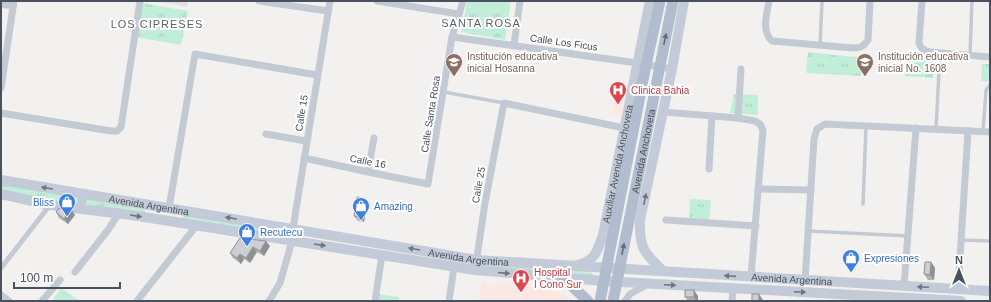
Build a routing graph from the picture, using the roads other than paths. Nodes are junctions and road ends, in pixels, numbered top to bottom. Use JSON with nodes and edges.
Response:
{"nodes":[{"id":1,"x":140,"y":1,"type":"edge"},
{"id":2,"x":259,"y":1,"type":"edge"},
{"id":3,"x":330,"y":1,"type":"edge"},
{"id":4,"x":377,"y":1,"type":"edge"},
{"id":5,"x":463,"y":1,"type":"edge"},
{"id":6,"x":520,"y":1,"type":"edge"},
{"id":7,"x":650,"y":1,"type":"edge"},
{"id":8,"x":660,"y":1,"type":"edge"},
{"id":9,"x":673,"y":1,"type":"edge"},
{"id":10,"x":684,"y":1,"type":"edge"},
{"id":11,"x":769,"y":1,"type":"edge"},
{"id":12,"x":822,"y":1,"type":"edge"},
{"id":13,"x":870,"y":1,"type":"edge"},
{"id":14,"x":922,"y":1,"type":"edge"},
{"id":15,"x":972,"y":1,"type":"edge"},
{"id":16,"x":1,"y":4,"type":"edge"},
{"id":17,"x":14,"y":4,"type":"edge"},
{"id":18,"x":328,"y":11,"type":"junction"},
{"id":19,"x":459,"y":14,"type":"junction"},
{"id":20,"x":452,"y":37,"type":"junction"},
{"id":21,"x":820,"y":44,"type":"junction"},
{"id":22,"x":514,"y":45,"type":"junction"},
{"id":23,"x":940,"y":52,"type":"junction"},
{"id":24,"x":970,"y":55,"type":"junction"},
{"id":25,"x":990,"y":57,"type":"edge"},
{"id":26,"x":641,"y":64,"type":"junction"},
{"id":27,"x":659,"y":67,"type":"junction"},
{"id":28,"x":672,"y":69,"type":"junction"},
{"id":29,"x":741,"y":69,"type":"dead end"},
{"id":30,"x":317,"y":75,"type":"junction"},
{"id":31,"x":990,"y":86,"type":"edge"},
{"id":32,"x":1,"y":88,"type":"edge"},
{"id":33,"x":444,"y":92,"type":"junction"},
{"id":34,"x":504,"y":103,"type":"junction"},
{"id":35,"x":663,"y":112,"type":"junction"},
{"id":36,"x":1,"y":113,"type":"edge"},
{"id":37,"x":712,"y":116,"type":"junction"},
{"id":38,"x":738,"y":118,"type":"junction"},
{"id":39,"x":866,"y":126,"type":"junction"},
{"id":40,"x":916,"y":128,"type":"junction"},
{"id":41,"x":628,"y":129,"type":"junction"},
{"id":42,"x":936,"y":129,"type":"junction"},
{"id":43,"x":968,"y":131,"type":"junction"},
{"id":44,"x":987,"y":132,"type":"edge"},
{"id":45,"x":266,"y":134,"type":"dead end"},
{"id":46,"x":374,"y":138,"type":"dead end"},
{"id":47,"x":306,"y":141,"type":"junction"},
{"id":48,"x":304,"y":158,"type":"junction"},
{"id":49,"x":709,"y":169,"type":"dead end"},
{"id":50,"x":368,"y":172,"type":"junction"},
{"id":51,"x":1,"y":180,"type":"edge"},
{"id":52,"x":428,"y":184,"type":"joint"},
{"id":53,"x":758,"y":189,"type":"junction"},
{"id":54,"x":811,"y":190,"type":"junction"},
{"id":55,"x":1,"y":194,"type":"edge"},
{"id":56,"x":83,"y":194,"type":"junction"},
{"id":57,"x":863,"y":204,"type":"dead end"},
{"id":58,"x":50,"y":205,"type":"junction"},
{"id":59,"x":169,"y":208,"type":"junction"},
{"id":60,"x":81,"y":209,"type":"junction"},
{"id":61,"x":119,"y":213,"type":"junction"},
{"id":62,"x":666,"y":220,"type":"dead end"},
{"id":63,"x":197,"y":226,"type":"junction"},
{"id":64,"x":756,"y":226,"type":"junction"},
{"id":65,"x":293,"y":228,"type":"junction"},
{"id":66,"x":808,"y":231,"type":"junction"},
{"id":67,"x":909,"y":236,"type":"junction"},
{"id":68,"x":961,"y":240,"type":"junction"},
{"id":69,"x":292,"y":241,"type":"junction"},
{"id":70,"x":990,"y":241,"type":"edge"},
{"id":71,"x":382,"y":255,"type":"junction"},
{"id":72,"x":477,"y":260,"type":"junction"},
{"id":73,"x":574,"y":266,"type":"junction"},
{"id":74,"x":454,"y":267,"type":"junction"},
{"id":75,"x":1,"y":268,"type":"edge"},
{"id":76,"x":606,"y":268,"type":"junction"},
{"id":77,"x":619,"y":269,"type":"junction"},
{"id":78,"x":475,"y":270,"type":"junction"},
{"id":79,"x":663,"y":271,"type":"junction"},
{"id":80,"x":75,"y":272,"type":"dead end"},
{"id":81,"x":751,"y":277,"type":"junction"},
{"id":82,"x":563,"y":278,"type":"junction"},
{"id":83,"x":60,"y":280,"type":"dead end"},
{"id":84,"x":604,"y":281,"type":"junction"},
{"id":85,"x":805,"y":281,"type":"junction"},
{"id":86,"x":617,"y":282,"type":"junction"},
{"id":87,"x":853,"y":283,"type":"junction"},
{"id":88,"x":649,"y":284,"type":"junction"},
{"id":89,"x":904,"y":286,"type":"junction"},
{"id":90,"x":733,"y":288,"type":"junction"},
{"id":91,"x":958,"y":289,"type":"junction"},
{"id":92,"x":990,"y":291,"type":"edge"},
{"id":93,"x":1,"y":295,"type":"edge"},
{"id":94,"x":852,"y":295,"type":"junction"},
{"id":95,"x":904,"y":299,"type":"edge"},
{"id":96,"x":9,"y":301,"type":"edge"},
{"id":97,"x":42,"y":301,"type":"edge"},
{"id":98,"x":137,"y":301,"type":"edge"},
{"id":99,"x":269,"y":301,"type":"edge"},
{"id":100,"x":375,"y":301,"type":"edge"},
{"id":101,"x":449,"y":301,"type":"edge"},
{"id":102,"x":588,"y":301,"type":"edge"},
{"id":103,"x":600,"y":301,"type":"edge"},
{"id":104,"x":613,"y":301,"type":"edge"},
{"id":105,"x":625,"y":301,"type":"edge"},
{"id":106,"x":732,"y":301,"type":"edge"},
{"id":107,"x":961,"y":301,"type":"edge"}],
"edges":[{"from":1,"to":36,"type":"street"},
{"from":2,"to":18,"type":"street"},
{"from":3,"to":18,"type":"street","name":"Calle 15"},
{"from":4,"to":19,"type":"street"},
{"from":5,"to":19,"type":"street","name":"Calle Santa Rosa"},
{"from":6,"to":22,"type":"street"},
{"from":7,"to":26,"type":"main road"},
{"from":8,"to":26,"type":"main road","name":"Avenida Anchoveta"},
{"from":27,"to":9,"type":"main road","name":"Avenida Anchoveta","one_way":true},
{"from":10,"to":28,"type":"main road"},
{"from":11,"to":21,"type":"street"},
{"from":12,"to":21,"type":"lane"},
{"from":13,"to":21,"type":"street"},
{"from":14,"to":23,"type":"street"},
{"from":15,"to":24,"type":"lane"},
{"from":16,"to":17,"type":"street"},
{"from":17,"to":32,"type":"street"},
{"from":18,"to":30,"type":"street","name":"Calle 15"},
{"from":19,"to":20,"type":"street","name":"Calle Santa Rosa"},
{"from":20,"to":22,"type":"street","name":"Calle Los Ficus"},
{"from":20,"to":33,"type":"street","name":"Calle Santa Rosa"},
{"from":22,"to":26,"type":"street","name":"Calle Los Ficus"},
{"from":23,"to":24,"type":"street"},
{"from":23,"to":42,"type":"lane"},
{"from":24,"to":25,"type":"street"},
{"from":26,"to":27,"type":"street","name":"Calle Los Ficus"},
{"from":26,"to":41,"type":"main road","name":"Avenida Anchoveta"},
{"from":27,"to":28,"type":"street","name":"Calle Los Ficus"},
{"from":77,"to":27,"type":"main road","name":"Avenida Anchoveta","one_way":true},
{"from":28,"to":35,"type":"main road"},
{"from":29,"to":38,"type":"street"},
{"from":30,"to":47,"type":"street","name":"Calle 15"},
{"from":30,"to":59,"type":"street"},
{"from":31,"to":44,"type":"lane"},
{"from":33,"to":34,"type":"lane"},
{"from":33,"to":52,"type":"street","name":"Calle Santa Rosa"},
{"from":34,"to":41,"type":"street"},
{"from":34,"to":72,"type":"street","name":"Calle 25"},
{"from":35,"to":37,"type":"street"},
{"from":79,"to":35,"type":"main road","one_way":true},
{"from":37,"to":38,"type":"street"},
{"from":37,"to":49,"type":"street"},
{"from":38,"to":53,"type":"street"},
{"from":39,"to":40,"type":"street"},
{"from":39,"to":54,"type":"street"},
{"from":39,"to":57,"type":"lane"},
{"from":40,"to":42,"type":"street"},
{"from":40,"to":67,"type":"street"},
{"from":41,"to":73,"type":"main road","name":"Auxiliar Avenida Anchoveta"},
{"from":41,"to":76,"type":"main road","name":"Avenida Anchoveta"},
{"from":42,"to":43,"type":"street"},
{"from":43,"to":44,"type":"street"},
{"from":43,"to":68,"type":"street"},
{"from":45,"to":47,"type":"street"},
{"from":46,"to":50,"type":"street"},
{"from":47,"to":48,"type":"street","name":"Calle 15"},
{"from":48,"to":50,"type":"street","name":"Calle 16"},
{"from":48,"to":65,"type":"street","name":"Calle 15"},
{"from":50,"to":52,"type":"street","name":"Calle 16"},
{"from":56,"to":51,"type":"main road","name":"Avenida Argentina","one_way":true},
{"from":53,"to":54,"type":"street"},
{"from":53,"to":64,"type":"street"},
{"from":54,"to":66,"type":"street"},
{"from":55,"to":58,"type":"main road","name":"Avenida Argentina"},
{"from":56,"to":59,"type":"main road","name":"Avenida Argentina"},
{"from":56,"to":60,"type":"street"},
{"from":58,"to":60,"type":"main road","name":"Avenida Argentina"},
{"from":58,"to":75,"type":"street"},
{"from":65,"to":59,"type":"main road","name":"Avenida Argentina","one_way":true},
{"from":60,"to":61,"type":"main road","name":"Avenida Argentina"},
{"from":61,"to":63,"type":"main road","name":"Avenida Argentina","one_way":true},
{"from":61,"to":80,"type":"street"},
{"from":62,"to":64,"type":"street"},
{"from":63,"to":69,"type":"main road","name":"Avenida Argentina"},
{"from":63,"to":98,"type":"street"},
{"from":64,"to":81,"type":"street"},
{"from":65,"to":69,"type":"street","name":"Calle 15"},
{"from":72,"to":65,"type":"main road","name":"Avenida Argentina","one_way":true},
{"from":66,"to":67,"type":"lane"},
{"from":66,"to":85,"type":"street"},
{"from":67,"to":89,"type":"street"},
{"from":68,"to":70,"type":"lane"},
{"from":68,"to":91,"type":"street"},
{"from":69,"to":71,"type":"main road","name":"Avenida Argentina","one_way":true},
{"from":69,"to":99,"type":"street","name":"Calle 15"},
{"from":71,"to":74,"type":"main road","name":"Avenida Argentina"},
{"from":71,"to":100,"type":"street"},
{"from":72,"to":73,"type":"main road","name":"Avenida Argentina"},
{"from":72,"to":78,"type":"street","name":"Calle 25"},
{"from":73,"to":76,"type":"main road","name":"Avenida Argentina"},
{"from":74,"to":78,"type":"main road","name":"Avenida Argentina"},
{"from":74,"to":101,"type":"street"},
{"from":76,"to":77,"type":"main road","name":"Avenida Argentina"},
{"from":76,"to":84,"type":"main road","name":"Avenida Anchoveta"},
{"from":77,"to":79,"type":"main road","name":"Avenida Argentina"},
{"from":77,"to":86,"type":"main road","name":"Avenida Anchoveta"},
{"from":78,"to":82,"type":"main road","name":"Avenida Argentina","one_way":true},
{"from":81,"to":79,"type":"main road","name":"Avenida Argentina","one_way":true},
{"from":81,"to":85,"type":"main road","name":"Avenida Argentina"},
{"from":82,"to":84,"type":"main road","name":"Avenida Argentina"},
{"from":82,"to":102,"type":"main road"},
{"from":83,"to":97,"type":"street"},
{"from":84,"to":86,"type":"main road","name":"Avenida Argentina"},
{"from":84,"to":103,"type":"main road","name":"Avenida Anchoveta"},
{"from":85,"to":87,"type":"main road","name":"Avenida Argentina"},
{"from":86,"to":88,"type":"main road","name":"Avenida Argentina"},
{"from":86,"to":104,"type":"main road","name":"Avenida Anchoveta"},
{"from":87,"to":89,"type":"main road","name":"Avenida Argentina"},
{"from":87,"to":94,"type":"street"},
{"from":88,"to":90,"type":"main road","name":"Avenida Argentina","one_way":true},
{"from":88,"to":105,"type":"street"},
{"from":91,"to":89,"type":"main road","name":"Avenida Argentina","one_way":true},
{"from":90,"to":94,"type":"main road","name":"Avenida Argentina","one_way":true},
{"from":90,"to":106,"type":"street"},
{"from":91,"to":92,"type":"main road","name":"Avenida Argentina"},
{"from":93,"to":96,"type":"street"},
{"from":94,"to":95,"type":"main road","name":"Avenida Argentina"},
{"from":95,"to":107,"type":"main road","name":"Avenida Argentina"}]}
